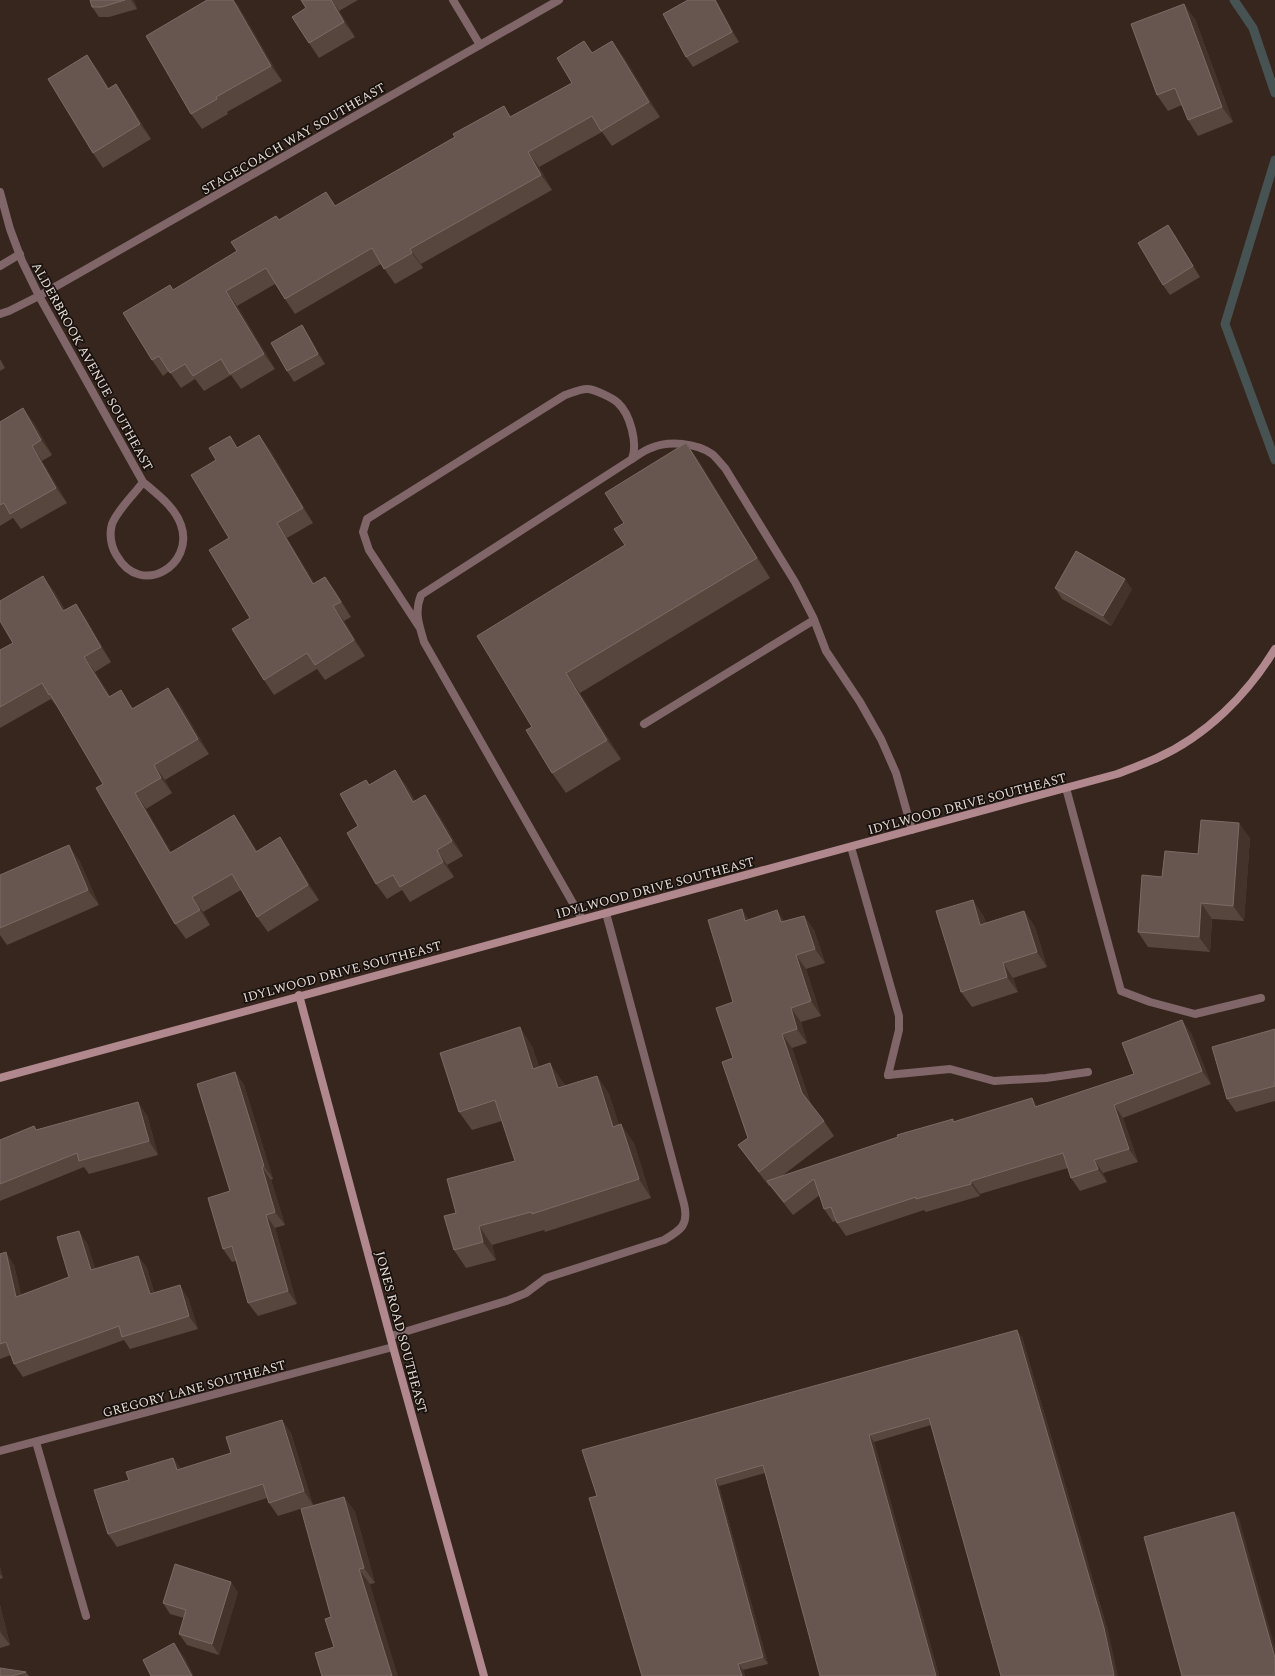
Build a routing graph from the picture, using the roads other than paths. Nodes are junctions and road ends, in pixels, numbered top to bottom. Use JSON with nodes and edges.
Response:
{"nodes":[{"id":1,"x":453,"y":0,"type":"edge"},
{"id":2,"x":559,"y":0,"type":"edge"},
{"id":3,"x":480,"y":45,"type":"junction"},
{"id":4,"x":0,"y":192,"type":"edge"},
{"id":5,"x":20,"y":254,"type":"junction"},
{"id":6,"x":0,"y":266,"type":"edge"},
{"id":7,"x":39,"y":296,"type":"junction"},
{"id":8,"x":0,"y":314,"type":"edge"},
{"id":9,"x":632,"y":459,"type":"junction"},
{"id":10,"x":143,"y":482,"type":"junction"},
{"id":11,"x":814,"y":620,"type":"junction"},
{"id":12,"x":420,"y":628,"type":"junction"},
{"id":13,"x":1275,"y":649,"type":"edge"},
{"id":14,"x":644,"y":724,"type":"dead end"},
{"id":15,"x":1066,"y":788,"type":"junction"},
{"id":16,"x":912,"y":830,"type":"junction"},
{"id":17,"x":851,"y":847,"type":"junction"},
{"id":18,"x":606,"y":913,"type":"junction"},
{"id":19,"x":582,"y":919,"type":"junction"},
{"id":20,"x":299,"y":995,"type":"junction"},
{"id":21,"x":1261,"y":998,"type":"dead end"},
{"id":22,"x":1088,"y":1072,"type":"dead end"},
{"id":23,"x":0,"y":1078,"type":"edge"},
{"id":24,"x":391,"y":1336,"type":"junction"},
{"id":25,"x":393,"y":1347,"type":"junction"},
{"id":26,"x":36,"y":1442,"type":"junction"},
{"id":27,"x":0,"y":1452,"type":"edge"},
{"id":28,"x":86,"y":1616,"type":"dead end"},
{"id":29,"x":484,"y":1676,"type":"edge"}],
"edges":[{"from":1,"to":3,"type":"street"},
{"from":2,"to":3,"type":"street","name":"STAGECOACH WAY SOUTHEAST"},
{"from":3,"to":7,"type":"street","name":"STAGECOACH WAY SOUTHEAST"},
{"from":4,"to":5,"type":"street","name":"ALDERBROOK AVENUE SOUTHEAST"},
{"from":5,"to":6,"type":"street"},
{"from":5,"to":7,"type":"street","name":"ALDERBROOK AVENUE SOUTHEAST"},
{"from":7,"to":8,"type":"street","name":"STAGECOACH WAY SOUTHEAST"},
{"from":7,"to":10,"type":"street","name":"ALDERBROOK AVENUE SOUTHEAST"},
{"from":9,"to":11,"type":"street"},
{"from":9,"to":12,"type":"street"},
{"from":9,"to":12,"type":"street"},
{"from":10,"to":10,"type":"street","name":"ALDERBROOK AVENUE SOUTHEAST"},
{"from":11,"to":14,"type":"street"},
{"from":11,"to":16,"type":"street"},
{"from":12,"to":19,"type":"street"},
{"from":13,"to":15,"type":"street","name":"IDYLWOOD DRIVE SOUTHEAST"},
{"from":15,"to":16,"type":"street","name":"IDYLWOOD DRIVE SOUTHEAST"},
{"from":15,"to":21,"type":"street"},
{"from":16,"to":17,"type":"street","name":"IDYLWOOD DRIVE SOUTHEAST"},
{"from":17,"to":18,"type":"street","name":"IDYLWOOD DRIVE SOUTHEAST"},
{"from":17,"to":22,"type":"street"},
{"from":18,"to":19,"type":"street","name":"IDYLWOOD DRIVE SOUTHEAST"},
{"from":18,"to":24,"type":"street"},
{"from":19,"to":20,"type":"street","name":"IDYLWOOD DRIVE SOUTHEAST"},
{"from":20,"to":23,"type":"street","name":"IDYLWOOD DRIVE SOUTHEAST"},
{"from":20,"to":24,"type":"street","name":"JONES ROAD SOUTHEAST"},
{"from":24,"to":25,"type":"street","name":"JONES ROAD SOUTHEAST"},
{"from":25,"to":26,"type":"street","name":"GREGORY LANE SOUTHEAST"},
{"from":25,"to":29,"type":"street","name":"JONES ROAD SOUTHEAST"},
{"from":26,"to":27,"type":"street","name":"GREGORY LANE SOUTHEAST"},
{"from":26,"to":28,"type":"street"}]}
